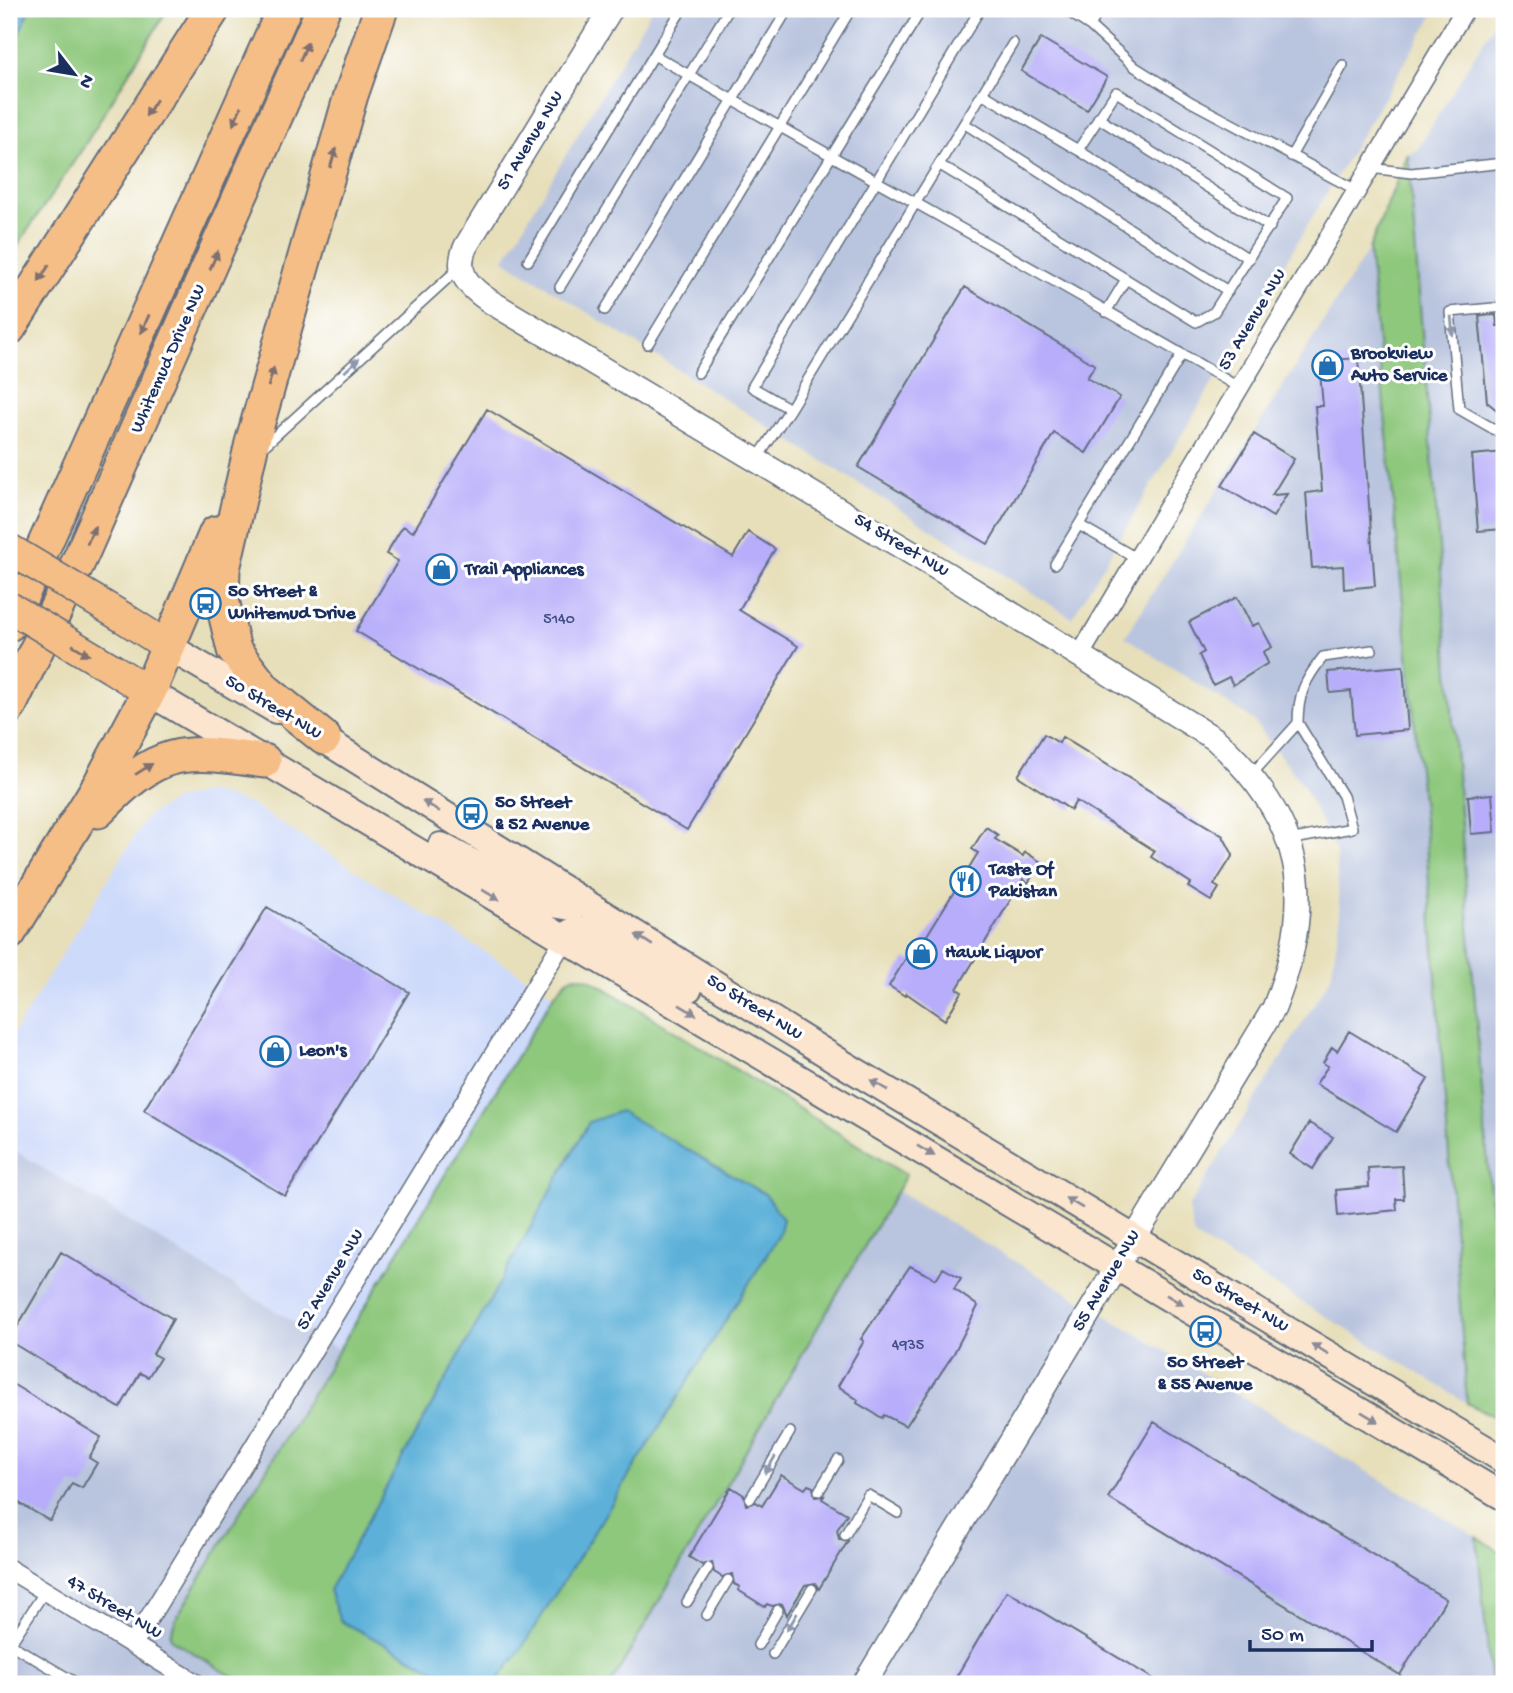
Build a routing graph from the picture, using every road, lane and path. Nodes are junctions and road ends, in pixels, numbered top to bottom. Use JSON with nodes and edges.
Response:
{"nodes":[{"id":1,"x":213,"y":9,"type":"edge"},
{"id":2,"x":284,"y":9,"type":"edge"},
{"id":3,"x":323,"y":9,"type":"edge"},
{"id":4,"x":381,"y":9,"type":"edge"},
{"id":5,"x":611,"y":9,"type":"edge"},
{"id":6,"x":682,"y":9,"type":"edge"},
{"id":7,"x":729,"y":9,"type":"edge"},
{"id":8,"x":788,"y":9,"type":"edge"},
{"id":9,"x":851,"y":9,"type":"edge"},
{"id":10,"x":922,"y":9,"type":"edge"},
{"id":11,"x":1064,"y":9,"type":"edge"},
{"id":12,"x":1100,"y":9,"type":"edge"},
{"id":13,"x":1465,"y":9,"type":"edge"},
{"id":14,"x":979,"y":11,"type":"dead end"},
{"id":15,"x":1090,"y":26,"type":"junction"},
{"id":16,"x":1013,"y":43,"type":"dead end"},
{"id":17,"x":654,"y":55,"type":"junction"},
{"id":18,"x":1343,"y":65,"type":"dead end"},
{"id":19,"x":688,"y":75,"type":"junction"},
{"id":20,"x":983,"y":94,"type":"junction"},
{"id":21,"x":732,"y":100,"type":"junction"},
{"id":22,"x":1098,"y":118,"type":"junction"},
{"id":23,"x":965,"y":124,"type":"junction"},
{"id":24,"x":778,"y":127,"type":"junction"},
{"id":25,"x":1078,"y":150,"type":"junction"},
{"id":26,"x":830,"y":156,"type":"junction"},
{"id":27,"x":1291,"y":156,"type":"junction"},
{"id":28,"x":1504,"y":163,"type":"edge"},
{"id":29,"x":940,"y":165,"type":"junction"},
{"id":30,"x":1369,"y":167,"type":"junction"},
{"id":31,"x":877,"y":181,"type":"junction"},
{"id":32,"x":1356,"y":190,"type":"junction"},
{"id":33,"x":917,"y":202,"type":"junction"},
{"id":34,"x":1270,"y":227,"type":"junction"},
{"id":35,"x":1249,"y":259,"type":"junction"},
{"id":36,"x":528,"y":261,"type":"dead end"},
{"id":37,"x":462,"y":271,"type":"junction"},
{"id":38,"x":1126,"y":279,"type":"junction"},
{"id":39,"x":560,"y":287,"type":"dead end"},
{"id":40,"x":1227,"y":292,"type":"junction"},
{"id":41,"x":1504,"y":307,"type":"edge"},
{"id":42,"x":605,"y":310,"type":"dead end"},
{"id":43,"x":1106,"y":312,"type":"junction"},
{"id":44,"x":13,"y":320,"type":"edge"},
{"id":45,"x":649,"y":344,"type":"dead end"},
{"id":46,"x":1182,"y":354,"type":"junction"},
{"id":47,"x":698,"y":373,"type":"dead end"},
{"id":48,"x":1238,"y":387,"type":"junction"},
{"id":49,"x":790,"y":410,"type":"junction"},
{"id":50,"x":1504,"y":435,"type":"edge"},
{"id":51,"x":250,"y":452,"type":"junction"},
{"id":52,"x":757,"y":459,"type":"junction"},
{"id":53,"x":1079,"y":525,"type":"junction"},
{"id":54,"x":9,"y":549,"type":"edge"},
{"id":55,"x":1136,"y":558,"type":"junction"},
{"id":56,"x":1055,"y":564,"type":"dead end"},
{"id":57,"x":9,"y":607,"type":"edge"},
{"id":58,"x":9,"y":624,"type":"edge"},
{"id":59,"x":169,"y":647,"type":"junction"},
{"id":60,"x":1372,"y":650,"type":"dead end"},
{"id":61,"x":1080,"y":655,"type":"junction"},
{"id":62,"x":149,"y":692,"type":"junction"},
{"id":63,"x":9,"y":707,"type":"edge"},
{"id":64,"x":1298,"y":723,"type":"junction"},
{"id":65,"x":324,"y":738,"type":"junction"},
{"id":66,"x":264,"y":761,"type":"junction"},
{"id":67,"x":1251,"y":775,"type":"junction"},
{"id":68,"x":342,"y":807,"type":"junction"},
{"id":69,"x":1292,"y":850,"type":"junction"},
{"id":70,"x":60,"y":851,"type":"junction"},
{"id":71,"x":584,"y":902,"type":"junction"},
{"id":72,"x":9,"y":933,"type":"edge"},
{"id":73,"x":565,"y":938,"type":"junction"},
{"id":74,"x":835,"y":1059,"type":"junction"},
{"id":75,"x":1133,"y":1238,"type":"junction"},
{"id":76,"x":1116,"y":1266,"type":"junction"},
{"id":77,"x":790,"y":1432,"type":"dead end"},
{"id":78,"x":838,"y":1460,"type":"dead end"},
{"id":79,"x":1504,"y":1460,"type":"edge"},
{"id":80,"x":819,"y":1491,"type":"dead end"},
{"id":81,"x":1504,"y":1497,"type":"edge"},
{"id":82,"x":750,"y":1499,"type":"dead end"},
{"id":83,"x":898,"y":1513,"type":"dead end"},
{"id":84,"x":845,"y":1535,"type":"dead end"},
{"id":85,"x":708,"y":1568,"type":"dead end"},
{"id":86,"x":9,"y":1569,"type":"edge"},
{"id":87,"x":728,"y":1580,"type":"dead end"},
{"id":88,"x":812,"y":1589,"type":"dead end"},
{"id":89,"x":46,"y":1591,"type":"junction"},
{"id":90,"x":687,"y":1602,"type":"dead end"},
{"id":91,"x":778,"y":1610,"type":"dead end"},
{"id":92,"x":707,"y":1615,"type":"dead end"},
{"id":93,"x":133,"y":1644,"type":"junction"},
{"id":94,"x":9,"y":1645,"type":"edge"},
{"id":95,"x":758,"y":1645,"type":"dead end"},
{"id":96,"x":772,"y":1654,"type":"dead end"},
{"id":97,"x":78,"y":1684,"type":"edge"},
{"id":98,"x":197,"y":1684,"type":"edge"},
{"id":99,"x":864,"y":1684,"type":"edge"}],
"edges":[{"from":1,"to":44,"type":"highway","one_way":true},
{"from":2,"to":58,"type":"highway","name":"Whitemud Drive NW","one_way":true},
{"from":63,"to":3,"type":"highway","name":"Whitemud Drive NW","one_way":true},
{"from":51,"to":4,"type":"highway","one_way":true},
{"from":5,"to":37,"type":"street","name":"51 Avenue NW"},
{"from":6,"to":17,"type":"lane"},
{"from":7,"to":19,"type":"lane"},
{"from":8,"to":21,"type":"lane"},
{"from":9,"to":24,"type":"lane"},
{"from":10,"to":26,"type":"lane"},
{"from":11,"to":15,"type":"lane"},
{"from":12,"to":15,"type":"lane"},
{"from":13,"to":30,"type":"street","name":"53 Avenue NW"},
{"from":14,"to":31,"type":"lane"},
{"from":15,"to":27,"type":"lane"},
{"from":16,"to":20,"type":"lane"},
{"from":17,"to":19,"type":"lane"},
{"from":17,"to":36,"type":"lane"},
{"from":18,"to":27,"type":"lane"},
{"from":19,"to":21,"type":"lane"},
{"from":19,"to":39,"type":"lane"},
{"from":20,"to":23,"type":"lane"},
{"from":20,"to":25,"type":"lane"},
{"from":21,"to":24,"type":"lane"},
{"from":21,"to":42,"type":"lane"},
{"from":22,"to":25,"type":"lane"},
{"from":22,"to":34,"type":"lane"},
{"from":22,"to":34,"type":"lane"},
{"from":23,"to":29,"type":"lane"},
{"from":23,"to":40,"type":"lane"},
{"from":24,"to":26,"type":"lane"},
{"from":24,"to":45,"type":"lane"},
{"from":25,"to":35,"type":"lane"},
{"from":26,"to":31,"type":"lane"},
{"from":26,"to":47,"type":"lane"},
{"from":27,"to":32,"type":"lane"},
{"from":28,"to":30,"type":"lane"},
{"from":29,"to":33,"type":"lane"},
{"from":29,"to":38,"type":"lane"},
{"from":30,"to":32,"type":"street","name":"53 Avenue NW"},
{"from":31,"to":33,"type":"lane"},
{"from":31,"to":49,"type":"lane"},
{"from":32,"to":48,"type":"street","name":"53 Avenue NW"},
{"from":33,"to":43,"type":"lane"},
{"from":33,"to":49,"type":"lane"},
{"from":34,"to":35,"type":"lane"},
{"from":35,"to":40,"type":"lane"},
{"from":51,"to":37,"type":"lane","one_way":true},
{"from":37,"to":52,"type":"street","name":"54 Street NW"},
{"from":38,"to":40,"type":"lane"},
{"from":38,"to":43,"type":"lane"},
{"from":41,"to":50,"type":"lane","one_way":true},
{"from":43,"to":46,"type":"lane"},
{"from":46,"to":48,"type":"lane"},
{"from":46,"to":53,"type":"lane"},
{"from":48,"to":55,"type":"street","name":"53 Avenue NW"},
{"from":49,"to":52,"type":"lane"},
{"from":51,"to":59,"type":"highway"},
{"from":51,"to":65,"type":"highway"},
{"from":52,"to":61,"type":"street","name":"54 Street NW"},
{"from":53,"to":55,"type":"lane"},
{"from":53,"to":56,"type":"lane"},
{"from":54,"to":59,"type":"main road","name":"50 Street NW","bridge":true},
{"from":55,"to":61,"type":"street","name":"53 Avenue NW"},
{"from":57,"to":62,"type":"main road","name":"50 Street NW","one_way":true,"bridge":true},
{"from":59,"to":62,"type":"highway"},
{"from":59,"to":65,"type":"main road","name":"50 Street NW"},
{"from":60,"to":64,"type":"lane"},
{"from":61,"to":67,"type":"street","name":"54 Street NW"},
{"from":62,"to":66,"type":"main road","name":"50 Street NW"},
{"from":62,"to":70,"type":"highway"},
{"from":64,"to":67,"type":"lane"},
{"from":64,"to":69,"type":"lane"},
{"from":71,"to":65,"type":"main road","name":"50 Street NW","one_way":true},
{"from":66,"to":68,"type":"main road","name":"50 Street NW"},
{"from":70,"to":66,"type":"highway","one_way":true},
{"from":67,"to":69,"type":"street","name":"54 Street NW"},
{"from":68,"to":71,"type":"main road"},
{"from":68,"to":73,"type":"main road","name":"50 Street NW","one_way":true},
{"from":69,"to":75,"type":"street","name":"55 Avenue NW"},
{"from":70,"to":72,"type":"highway"},
{"from":74,"to":71,"type":"main road","name":"50 Street NW","one_way":true},
{"from":73,"to":74,"type":"main road"},
{"from":73,"to":76,"type":"main road","name":"50 Street NW","one_way":true},
{"from":73,"to":93,"type":"street","name":"52 Avenue NW"},
{"from":75,"to":74,"type":"main road","name":"50 Street NW","one_way":true},
{"from":75,"to":76,"type":"street","name":"55 Avenue NW"},
{"from":79,"to":75,"type":"main road","name":"50 Street NW","one_way":true},
{"from":76,"to":81,"type":"main road","name":"50 Street NW","one_way":true},
{"from":76,"to":99,"type":"street","name":"55 Avenue NW"},
{"from":77,"to":82,"type":"lane","one_way":true},
{"from":78,"to":80,"type":"lane"},
{"from":83,"to":84,"type":"lane"},
{"from":85,"to":90,"type":"lane"},
{"from":86,"to":89,"type":"street","name":"47 Street NW"},
{"from":87,"to":92,"type":"lane"},
{"from":88,"to":96,"type":"lane","one_way":true},
{"from":89,"to":93,"type":"street","name":"47 Street NW"},
{"from":89,"to":94,"type":"lane"},
{"from":91,"to":95,"type":"lane"},
{"from":93,"to":98,"type":"street","name":"47 Street NW"},
{"from":94,"to":97,"type":"lane"}]}
